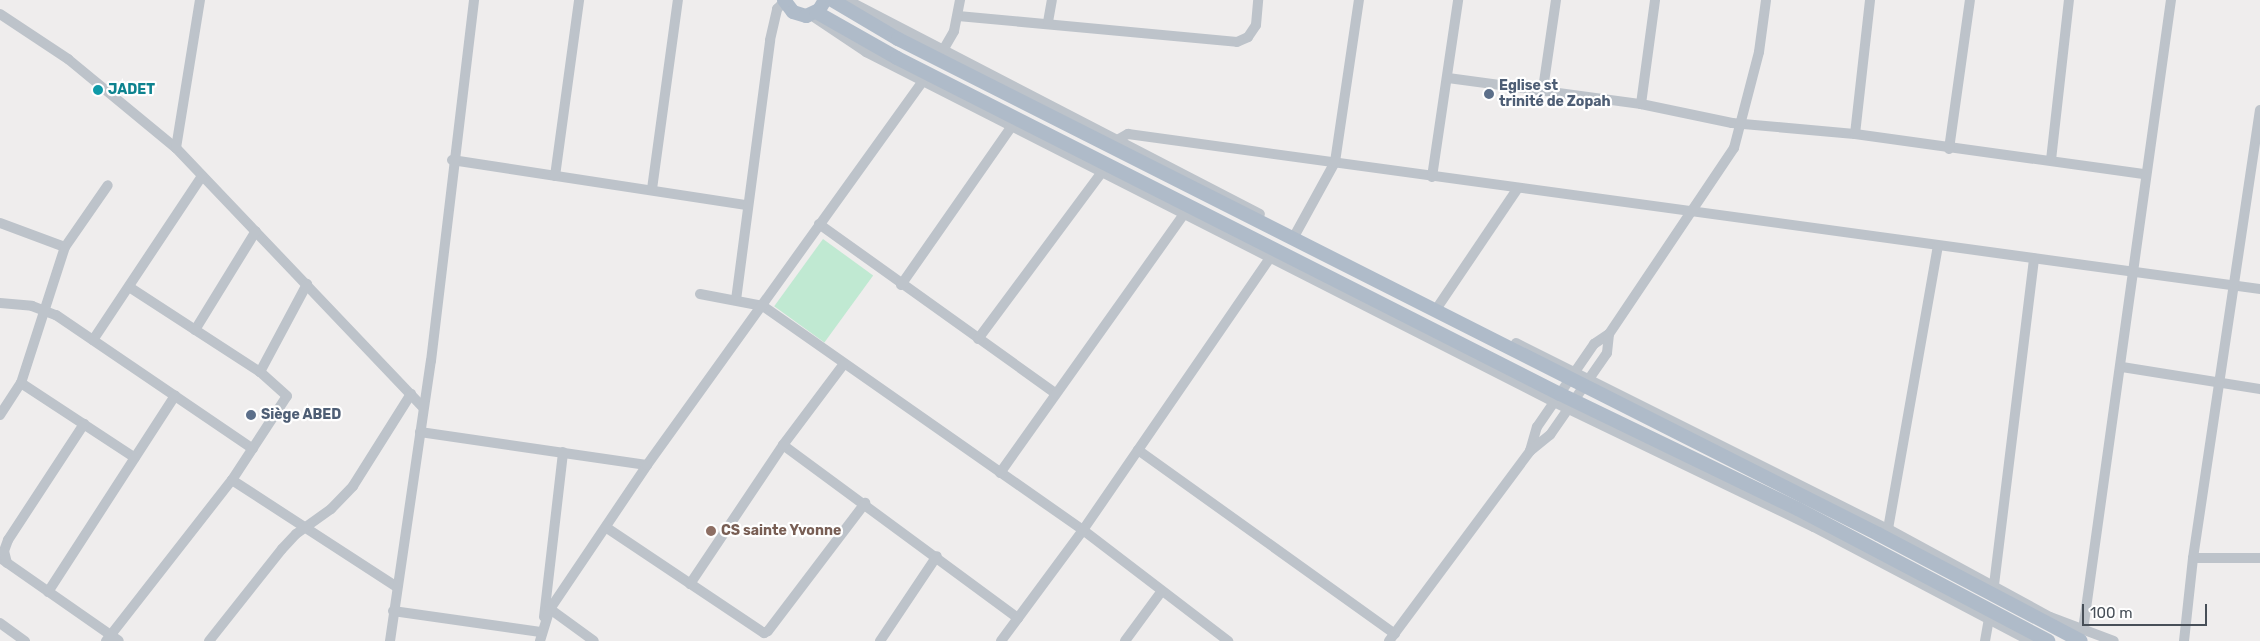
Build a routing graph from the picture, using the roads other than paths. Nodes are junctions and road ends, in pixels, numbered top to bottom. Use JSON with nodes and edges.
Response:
{"nodes":[{"id":1,"x":200,"y":0,"type":"edge"},
{"id":2,"x":474,"y":0,"type":"edge"},
{"id":3,"x":579,"y":0,"type":"edge"},
{"id":4,"x":678,"y":0,"type":"edge"},
{"id":5,"x":782,"y":0,"type":"edge"},
{"id":6,"x":825,"y":0,"type":"edge"},
{"id":7,"x":832,"y":0,"type":"edge"},
{"id":8,"x":847,"y":0,"type":"edge"},
{"id":9,"x":960,"y":0,"type":"edge"},
{"id":10,"x":1052,"y":0,"type":"edge"},
{"id":11,"x":1258,"y":0,"type":"edge"},
{"id":12,"x":1359,"y":0,"type":"edge"},
{"id":13,"x":1458,"y":0,"type":"edge"},
{"id":14,"x":1556,"y":0,"type":"edge"},
{"id":15,"x":1655,"y":0,"type":"edge"},
{"id":16,"x":1766,"y":0,"type":"edge"},
{"id":17,"x":1870,"y":0,"type":"edge"},
{"id":18,"x":1970,"y":0,"type":"edge"},
{"id":19,"x":2069,"y":0,"type":"edge"},
{"id":20,"x":2171,"y":0,"type":"edge"},
{"id":21,"x":0,"y":14,"type":"edge"},
{"id":22,"x":813,"y":14,"type":"junction"},
{"id":23,"x":958,"y":16,"type":"junction"},
{"id":24,"x":1048,"y":22,"type":"junction"},
{"id":25,"x":942,"y":52,"type":"junction"},
{"id":26,"x":1448,"y":78,"type":"junction"},
{"id":27,"x":923,"y":81,"type":"junction"},
{"id":28,"x":1543,"y":89,"type":"junction"},
{"id":29,"x":1642,"y":104,"type":"junction"},
{"id":30,"x":2260,"y":110,"type":"edge"},
{"id":31,"x":1740,"y":124,"type":"junction"},
{"id":32,"x":1012,"y":126,"type":"junction"},
{"id":33,"x":1854,"y":134,"type":"junction"},
{"id":34,"x":1117,"y":140,"type":"junction"},
{"id":35,"x":176,"y":148,"type":"junction"},
{"id":36,"x":1949,"y":149,"type":"junction"},
{"id":37,"x":452,"y":160,"type":"junction"},
{"id":38,"x":2051,"y":160,"type":"junction"},
{"id":39,"x":1335,"y":162,"type":"junction"},
{"id":40,"x":1102,"y":172,"type":"junction"},
{"id":41,"x":2146,"y":174,"type":"junction"},
{"id":42,"x":202,"y":176,"type":"junction"},
{"id":43,"x":555,"y":176,"type":"junction"},
{"id":44,"x":1432,"y":177,"type":"junction"},
{"id":45,"x":108,"y":185,"type":"dead end"},
{"id":46,"x":1518,"y":188,"type":"junction"},
{"id":47,"x":652,"y":189,"type":"junction"},
{"id":48,"x":2255,"y":192,"type":"edge"},
{"id":49,"x":747,"y":205,"type":"junction"},
{"id":50,"x":1691,"y":209,"type":"junction"},
{"id":51,"x":1185,"y":213,"type":"junction"},
{"id":52,"x":0,"y":223,"type":"edge"},
{"id":53,"x":819,"y":224,"type":"junction"},
{"id":54,"x":256,"y":231,"type":"junction"},
{"id":55,"x":1296,"y":233,"type":"junction"},
{"id":56,"x":1938,"y":246,"type":"junction"},
{"id":57,"x":65,"y":247,"type":"junction"},
{"id":58,"x":1270,"y":258,"type":"junction"},
{"id":59,"x":2034,"y":258,"type":"junction"},
{"id":60,"x":2135,"y":274,"type":"junction"},
{"id":61,"x":307,"y":284,"type":"junction"},
{"id":62,"x":901,"y":285,"type":"junction"},
{"id":63,"x":2234,"y":285,"type":"junction"},
{"id":64,"x":129,"y":286,"type":"junction"},
{"id":65,"x":2260,"y":290,"type":"edge"},
{"id":66,"x":700,"y":294,"type":"dead end"},
{"id":67,"x":736,"y":300,"type":"junction"},
{"id":68,"x":0,"y":303,"type":"edge"},
{"id":69,"x":1438,"y":305,"type":"junction"},
{"id":70,"x":763,"y":306,"type":"junction"},
{"id":71,"x":44,"y":310,"type":"junction"},
{"id":72,"x":195,"y":330,"type":"junction"},
{"id":73,"x":1609,"y":334,"type":"junction"},
{"id":74,"x":978,"y":339,"type":"junction"},
{"id":75,"x":93,"y":340,"type":"junction"},
{"id":76,"x":843,"y":365,"type":"junction"},
{"id":77,"x":2122,"y":367,"type":"junction"},
{"id":78,"x":260,"y":372,"type":"junction"},
{"id":79,"x":1572,"y":377,"type":"junction"},
{"id":80,"x":21,"y":383,"type":"junction"},
{"id":81,"x":1585,"y":384,"type":"junction"},
{"id":82,"x":2220,"y":384,"type":"junction"},
{"id":83,"x":2260,"y":389,"type":"edge"},
{"id":84,"x":1055,"y":393,"type":"junction"},
{"id":85,"x":411,"y":394,"type":"junction"},
{"id":86,"x":175,"y":396,"type":"junction"},
{"id":87,"x":1557,"y":398,"type":"junction"},
{"id":88,"x":1571,"y":404,"type":"junction"},
{"id":89,"x":423,"y":407,"type":"junction"},
{"id":90,"x":0,"y":415,"type":"edge"},
{"id":91,"x":84,"y":424,"type":"junction"},
{"id":92,"x":420,"y":432,"type":"junction"},
{"id":93,"x":784,"y":446,"type":"junction"},
{"id":94,"x":253,"y":449,"type":"junction"},
{"id":95,"x":1138,"y":450,"type":"junction"},
{"id":96,"x":1530,"y":451,"type":"junction"},
{"id":97,"x":563,"y":452,"type":"junction"},
{"id":98,"x":135,"y":458,"type":"junction"},
{"id":99,"x":647,"y":466,"type":"junction"},
{"id":100,"x":1000,"y":473,"type":"junction"},
{"id":101,"x":232,"y":480,"type":"junction"},
{"id":102,"x":864,"y":503,"type":"junction"},
{"id":103,"x":304,"y":528,"type":"junction"},
{"id":104,"x":607,"y":528,"type":"junction"},
{"id":105,"x":1888,"y":529,"type":"junction"},
{"id":106,"x":1083,"y":530,"type":"junction"},
{"id":107,"x":937,"y":556,"type":"junction"},
{"id":108,"x":2193,"y":558,"type":"junction"},
{"id":109,"x":2260,"y":558,"type":"edge"},
{"id":110,"x":4,"y":560,"type":"edge"},
{"id":111,"x":690,"y":584,"type":"junction"},
{"id":112,"x":1994,"y":585,"type":"junction"},
{"id":113,"x":397,"y":587,"type":"junction"},
{"id":114,"x":48,"y":592,"type":"junction"},
{"id":115,"x":1161,"y":592,"type":"junction"},
{"id":116,"x":550,"y":609,"type":"junction"},
{"id":117,"x":393,"y":611,"type":"junction"},
{"id":118,"x":1018,"y":618,"type":"junction"},
{"id":119,"x":1989,"y":618,"type":"junction"},
{"id":120,"x":544,"y":621,"type":"junction"},
{"id":121,"x":0,"y":623,"type":"edge"},
{"id":122,"x":2082,"y":636,"type":"edge"},
{"id":123,"x":540,"y":637,"type":"edge"},
{"id":124,"x":1392,"y":637,"type":"edge"},
{"id":125,"x":112,"y":639,"type":"edge"},
{"id":126,"x":25,"y":641,"type":"edge"},
{"id":127,"x":209,"y":641,"type":"edge"},
{"id":128,"x":390,"y":641,"type":"edge"},
{"id":129,"x":594,"y":641,"type":"edge"},
{"id":130,"x":880,"y":641,"type":"edge"},
{"id":131,"x":1002,"y":641,"type":"edge"},
{"id":132,"x":1125,"y":641,"type":"edge"},
{"id":133,"x":1228,"y":641,"type":"edge"},
{"id":134,"x":1985,"y":641,"type":"edge"},
{"id":135,"x":2030,"y":641,"type":"edge"},
{"id":136,"x":2048,"y":641,"type":"edge"},
{"id":137,"x":2114,"y":641,"type":"edge"},
{"id":138,"x":2184,"y":641,"type":"edge"}],
"edges":[{"from":1,"to":35,"type":"street"},
{"from":2,"to":37,"type":"street"},
{"from":3,"to":43,"type":"street"},
{"from":4,"to":47,"type":"street"},
{"from":5,"to":22,"type":"main road"},
{"from":5,"to":49,"type":"street"},
{"from":6,"to":22,"type":"main road"},
{"from":7,"to":79,"type":"main road"},
{"from":8,"to":25,"type":"street"},
{"from":9,"to":23,"type":"street"},
{"from":10,"to":24,"type":"street"},
{"from":11,"to":24,"type":"street"},
{"from":12,"to":39,"type":"street"},
{"from":13,"to":26,"type":"street"},
{"from":14,"to":28,"type":"street"},
{"from":15,"to":29,"type":"street"},
{"from":16,"to":31,"type":"street"},
{"from":17,"to":33,"type":"street"},
{"from":18,"to":36,"type":"street"},
{"from":19,"to":38,"type":"street"},
{"from":20,"to":41,"type":"street"},
{"from":21,"to":35,"type":"street"},
{"from":22,"to":27,"type":"street"},
{"from":22,"to":87,"type":"main road"},
{"from":23,"to":24,"type":"street"},
{"from":23,"to":25,"type":"street"},
{"from":25,"to":34,"type":"street"},
{"from":26,"to":28,"type":"street"},
{"from":26,"to":44,"type":"street"},
{"from":27,"to":32,"type":"street"},
{"from":27,"to":53,"type":"street"},
{"from":28,"to":29,"type":"street"},
{"from":29,"to":31,"type":"street"},
{"from":30,"to":48,"type":"street"},
{"from":31,"to":33,"type":"street"},
{"from":31,"to":50,"type":"street"},
{"from":32,"to":40,"type":"street"},
{"from":32,"to":62,"type":"street"},
{"from":33,"to":36,"type":"street"},
{"from":34,"to":39,"type":"street"},
{"from":34,"to":55,"type":"street"},
{"from":35,"to":42,"type":"street"},
{"from":36,"to":38,"type":"street"},
{"from":37,"to":43,"type":"street"},
{"from":37,"to":89,"type":"street"},
{"from":38,"to":41,"type":"street"},
{"from":39,"to":44,"type":"street"},
{"from":39,"to":55,"type":"street"},
{"from":40,"to":51,"type":"street"},
{"from":40,"to":74,"type":"street"},
{"from":41,"to":60,"type":"street"},
{"from":42,"to":54,"type":"street"},
{"from":42,"to":64,"type":"street"},
{"from":43,"to":47,"type":"street"},
{"from":44,"to":46,"type":"street"},
{"from":45,"to":57,"type":"street"},
{"from":46,"to":50,"type":"street"},
{"from":46,"to":69,"type":"street"},
{"from":47,"to":49,"type":"street"},
{"from":48,"to":63,"type":"street"},
{"from":49,"to":67,"type":"street"},
{"from":50,"to":56,"type":"street"},
{"from":50,"to":73,"type":"street"},
{"from":51,"to":58,"type":"street"},
{"from":51,"to":84,"type":"street"},
{"from":52,"to":57,"type":"street"},
{"from":53,"to":62,"type":"street"},
{"from":53,"to":70,"type":"street"},
{"from":54,"to":61,"type":"street"},
{"from":54,"to":72,"type":"street"},
{"from":55,"to":69,"type":"street"},
{"from":56,"to":59,"type":"street"},
{"from":56,"to":105,"type":"street"},
{"from":57,"to":71,"type":"street"},
{"from":58,"to":87,"type":"street"},
{"from":58,"to":95,"type":"street"},
{"from":59,"to":60,"type":"street"},
{"from":59,"to":112,"type":"street"},
{"from":60,"to":63,"type":"street"},
{"from":60,"to":77,"type":"street"},
{"from":61,"to":78,"type":"street"},
{"from":61,"to":85,"type":"street"},
{"from":62,"to":74,"type":"street"},
{"from":63,"to":65,"type":"street"},
{"from":63,"to":82,"type":"street"},
{"from":64,"to":72,"type":"street"},
{"from":64,"to":75,"type":"street"},
{"from":66,"to":67,"type":"street"},
{"from":67,"to":70,"type":"street"},
{"from":68,"to":71,"type":"street"},
{"from":69,"to":79,"type":"street"},
{"from":70,"to":76,"type":"street"},
{"from":70,"to":99,"type":"street"},
{"from":71,"to":75,"type":"street"},
{"from":71,"to":80,"type":"street"},
{"from":72,"to":78,"type":"street"},
{"from":73,"to":79,"type":"street"},
{"from":73,"to":81,"type":"street"},
{"from":74,"to":84,"type":"street"},
{"from":75,"to":86,"type":"street"},
{"from":76,"to":93,"type":"street"},
{"from":76,"to":100,"type":"street"},
{"from":77,"to":82,"type":"street"},
{"from":77,"to":122,"type":"street"},
{"from":78,"to":94,"type":"street"},
{"from":79,"to":81,"type":"main road"},
{"from":79,"to":87,"type":"street"},
{"from":80,"to":90,"type":"street"},
{"from":80,"to":91,"type":"street"},
{"from":81,"to":88,"type":"street"},
{"from":81,"to":105,"type":"street"},
{"from":81,"to":122,"type":"main road"},
{"from":82,"to":83,"type":"street"},
{"from":82,"to":108,"type":"street"},
{"from":84,"to":100,"type":"street"},
{"from":85,"to":89,"type":"street"},
{"from":85,"to":103,"type":"street"},
{"from":86,"to":94,"type":"street"},
{"from":86,"to":98,"type":"street"},
{"from":87,"to":88,"type":"main road"},
{"from":87,"to":96,"type":"street"},
{"from":88,"to":96,"type":"street"},
{"from":88,"to":119,"type":"street"},
{"from":88,"to":136,"type":"main road"},
{"from":89,"to":92,"type":"street"},
{"from":91,"to":98,"type":"street"},
{"from":91,"to":110,"type":"street"},
{"from":92,"to":97,"type":"street"},
{"from":92,"to":113,"type":"street"},
{"from":93,"to":102,"type":"street"},
{"from":93,"to":111,"type":"street"},
{"from":94,"to":101,"type":"street"},
{"from":95,"to":106,"type":"street"},
{"from":95,"to":124,"type":"street"},
{"from":96,"to":124,"type":"street"},
{"from":97,"to":99,"type":"street"},
{"from":97,"to":120,"type":"street"},
{"from":98,"to":114,"type":"street"},
{"from":99,"to":104,"type":"street"},
{"from":100,"to":106,"type":"street"},
{"from":101,"to":103,"type":"street"},
{"from":101,"to":125,"type":"street"},
{"from":102,"to":107,"type":"street"},
{"from":102,"to":111,"type":"street"},
{"from":103,"to":113,"type":"street"},
{"from":103,"to":127,"type":"street"},
{"from":104,"to":111,"type":"street"},
{"from":104,"to":116,"type":"street"},
{"from":105,"to":112,"type":"street"},
{"from":106,"to":115,"type":"street"},
{"from":106,"to":118,"type":"street"},
{"from":107,"to":118,"type":"street"},
{"from":107,"to":130,"type":"street"},
{"from":108,"to":109,"type":"street"},
{"from":108,"to":138,"type":"street"},
{"from":110,"to":114,"type":"street"},
{"from":112,"to":122,"type":"street"},
{"from":113,"to":117,"type":"street"},
{"from":114,"to":125,"type":"street"},
{"from":115,"to":132,"type":"street"},
{"from":115,"to":133,"type":"street"},
{"from":116,"to":120,"type":"street"},
{"from":116,"to":129,"type":"street"},
{"from":117,"to":123,"type":"street"},
{"from":117,"to":128,"type":"street"},
{"from":118,"to":131,"type":"street"},
{"from":119,"to":134,"type":"street"},
{"from":119,"to":135,"type":"street"},
{"from":120,"to":123,"type":"street"},
{"from":121,"to":126,"type":"street"},
{"from":122,"to":137,"type":"street"}]}
